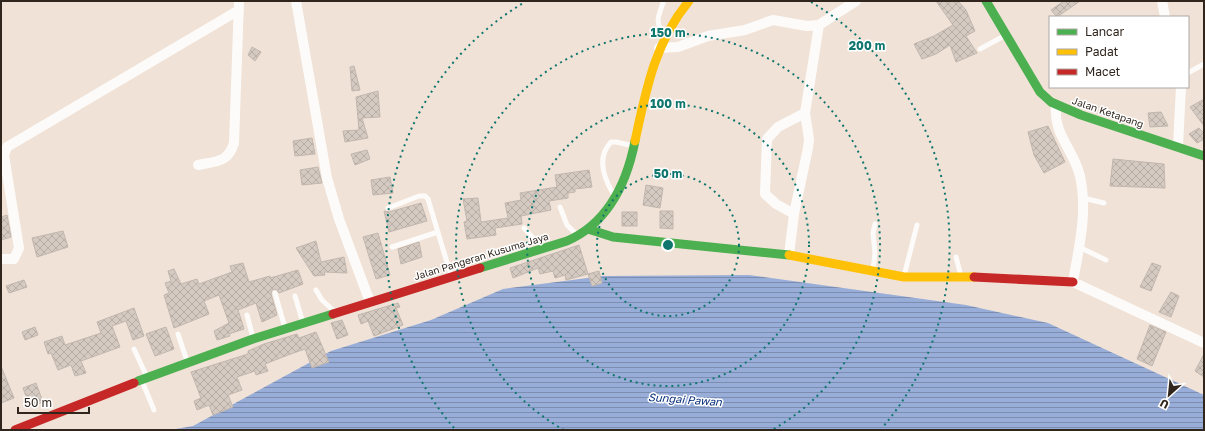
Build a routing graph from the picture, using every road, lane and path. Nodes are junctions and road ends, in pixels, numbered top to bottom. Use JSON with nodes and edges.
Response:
{"nodes":[{"id":1,"x":296,"y":1,"type":"edge"},
{"id":2,"x":689,"y":1,"type":"edge"},
{"id":3,"x":856,"y":1,"type":"edge"},
{"id":4,"x":986,"y":1,"type":"edge"},
{"id":5,"x":1162,"y":1,"type":"edge"},
{"id":6,"x":663,"y":3,"type":"dead end"},
{"id":7,"x":239,"y":5,"type":"edge"},
{"id":8,"x":1165,"y":16,"type":"edge"},
{"id":9,"x":819,"y":26,"type":"junction"},
{"id":10,"x":1006,"y":34,"type":"junction"},
{"id":11,"x":664,"y":37,"type":"junction"},
{"id":12,"x":659,"y":48,"type":"junction"},
{"id":13,"x":980,"y":49,"type":"dead end"},
{"id":14,"x":1204,"y":64,"type":"edge"},
{"id":15,"x":1189,"y":72,"type":"edge"},
{"id":16,"x":1181,"y":88,"type":"edge"},
{"id":17,"x":1056,"y":105,"type":"junction"},
{"id":18,"x":805,"y":113,"type":"junction"},
{"id":19,"x":634,"y":146,"type":"junction"},
{"id":20,"x":1178,"y":146,"type":"junction"},
{"id":21,"x":1204,"y":156,"type":"edge"},
{"id":22,"x":198,"y":165,"type":"dead end"},
{"id":23,"x":616,"y":198,"type":"junction"},
{"id":24,"x":1083,"y":198,"type":"junction"},
{"id":25,"x":1104,"y":203,"type":"dead end"},
{"id":26,"x":560,"y":207,"type":"dead end"},
{"id":27,"x":388,"y":208,"type":"dead end"},
{"id":28,"x":794,"y":214,"type":"junction"},
{"id":29,"x":876,"y":224,"type":"dead end"},
{"id":30,"x":917,"y":225,"type":"dead end"},
{"id":31,"x":524,"y":228,"type":"dead end"},
{"id":32,"x":588,"y":229,"type":"junction"},
{"id":33,"x":438,"y":232,"type":"junction"},
{"id":34,"x":578,"y":236,"type":"junction"},
{"id":35,"x":392,"y":246,"type":"dead end"},
{"id":36,"x":547,"y":247,"type":"junction"},
{"id":37,"x":1079,"y":247,"type":"junction"},
{"id":38,"x":789,"y":255,"type":"junction"},
{"id":39,"x":956,"y":257,"type":"dead end"},
{"id":40,"x":1,"y":259,"type":"edge"},
{"id":41,"x":1106,"y":260,"type":"dead end"},
{"id":42,"x":873,"y":271,"type":"junction"},
{"id":43,"x":451,"y":277,"type":"junction"},
{"id":44,"x":904,"y":277,"type":"junction"},
{"id":45,"x":961,"y":277,"type":"junction"},
{"id":46,"x":1073,"y":282,"type":"junction"},
{"id":47,"x":316,"y":290,"type":"dead end"},
{"id":48,"x":275,"y":293,"type":"dead end"},
{"id":49,"x":295,"y":296,"type":"dead end"},
{"id":50,"x":370,"y":302,"type":"junction"},
{"id":51,"x":336,"y":313,"type":"junction"},
{"id":52,"x":247,"y":315,"type":"dead end"},
{"id":53,"x":303,"y":324,"type":"junction"},
{"id":54,"x":286,"y":329,"type":"junction"},
{"id":55,"x":178,"y":334,"type":"dead end"},
{"id":56,"x":254,"y":339,"type":"junction"},
{"id":57,"x":1204,"y":343,"type":"edge"},
{"id":58,"x":134,"y":349,"type":"dead end"},
{"id":59,"x":188,"y":362,"type":"junction"},
{"id":60,"x":140,"y":380,"type":"junction"},
{"id":61,"x":154,"y":410,"type":"dead end"},
{"id":62,"x":15,"y":430,"type":"edge"}],
"edges":[{"from":1,"to":50,"type":"street"},
{"from":2,"to":11,"type":"street","name":"Jalan Pangeran Kusuma Jaya"},
{"from":3,"to":9,"type":"street"},
{"from":4,"to":10,"type":"street","name":"Jalan Ketapang"},
{"from":5,"to":8,"type":"street"},
{"from":6,"to":11,"type":"lane"},
{"from":7,"to":22,"type":"street"},
{"from":7,"to":40,"type":"street"},
{"from":9,"to":12,"type":"street"},
{"from":9,"to":18,"type":"street"},
{"from":10,"to":13,"type":"lane"},
{"from":10,"to":17,"type":"street","name":"Jalan Ketapang"},
{"from":11,"to":12,"type":"street","name":"Jalan Pangeran Kusuma Jaya"},
{"from":12,"to":19,"type":"street","name":"Jalan Pangeran Kusuma Jaya"},
{"from":14,"to":15,"type":"lane"},
{"from":16,"to":20,"type":"street"},
{"from":17,"to":20,"type":"street","name":"Jalan Ketapang"},
{"from":17,"to":24,"type":"street"},
{"from":18,"to":28,"type":"street"},
{"from":18,"to":28,"type":"street"},
{"from":19,"to":23,"type":"street","name":"Jalan Pangeran Kusuma Jaya"},
{"from":19,"to":23,"type":"lane"},
{"from":20,"to":21,"type":"street","name":"Jalan Ketapang"},
{"from":23,"to":32,"type":"street","name":"Jalan Pangeran Kusuma Jaya"},
{"from":24,"to":25,"type":"lane"},
{"from":24,"to":37,"type":"street"},
{"from":26,"to":34,"type":"lane"},
{"from":27,"to":33,"type":"lane"},
{"from":28,"to":38,"type":"street"},
{"from":29,"to":42,"type":"lane"},
{"from":30,"to":44,"type":"lane"},
{"from":31,"to":36,"type":"lane"},
{"from":32,"to":34,"type":"street","name":"Jalan Pangeran Kusuma Jaya"},
{"from":32,"to":38,"type":"street"},
{"from":33,"to":35,"type":"lane"},
{"from":33,"to":43,"type":"lane"},
{"from":34,"to":36,"type":"street","name":"Jalan Pangeran Kusuma Jaya"},
{"from":36,"to":43,"type":"street","name":"Jalan Pangeran Kusuma Jaya"},
{"from":37,"to":41,"type":"lane"},
{"from":37,"to":46,"type":"street"},
{"from":38,"to":42,"type":"street"},
{"from":39,"to":45,"type":"lane"},
{"from":42,"to":44,"type":"street"},
{"from":43,"to":50,"type":"street","name":"Jalan Pangeran Kusuma Jaya"},
{"from":44,"to":45,"type":"street"},
{"from":45,"to":46,"type":"street"},
{"from":46,"to":57,"type":"street"},
{"from":47,"to":51,"type":"lane"},
{"from":48,"to":54,"type":"lane"},
{"from":49,"to":53,"type":"lane"},
{"from":50,"to":51,"type":"street","name":"Jalan Pangeran Kusuma Jaya"},
{"from":51,"to":53,"type":"street","name":"Jalan Pangeran Kusuma Jaya"},
{"from":52,"to":56,"type":"lane"},
{"from":53,"to":54,"type":"street","name":"Jalan Pangeran Kusuma Jaya"},
{"from":54,"to":56,"type":"street","name":"Jalan Pangeran Kusuma Jaya"},
{"from":55,"to":59,"type":"lane"},
{"from":56,"to":59,"type":"street","name":"Jalan Pangeran Kusuma Jaya"},
{"from":58,"to":60,"type":"lane"},
{"from":59,"to":60,"type":"street","name":"Jalan Pangeran Kusuma Jaya"},
{"from":60,"to":61,"type":"lane"},
{"from":60,"to":62,"type":"street","name":"Jalan Pangeran Kusuma Jaya"}]}
